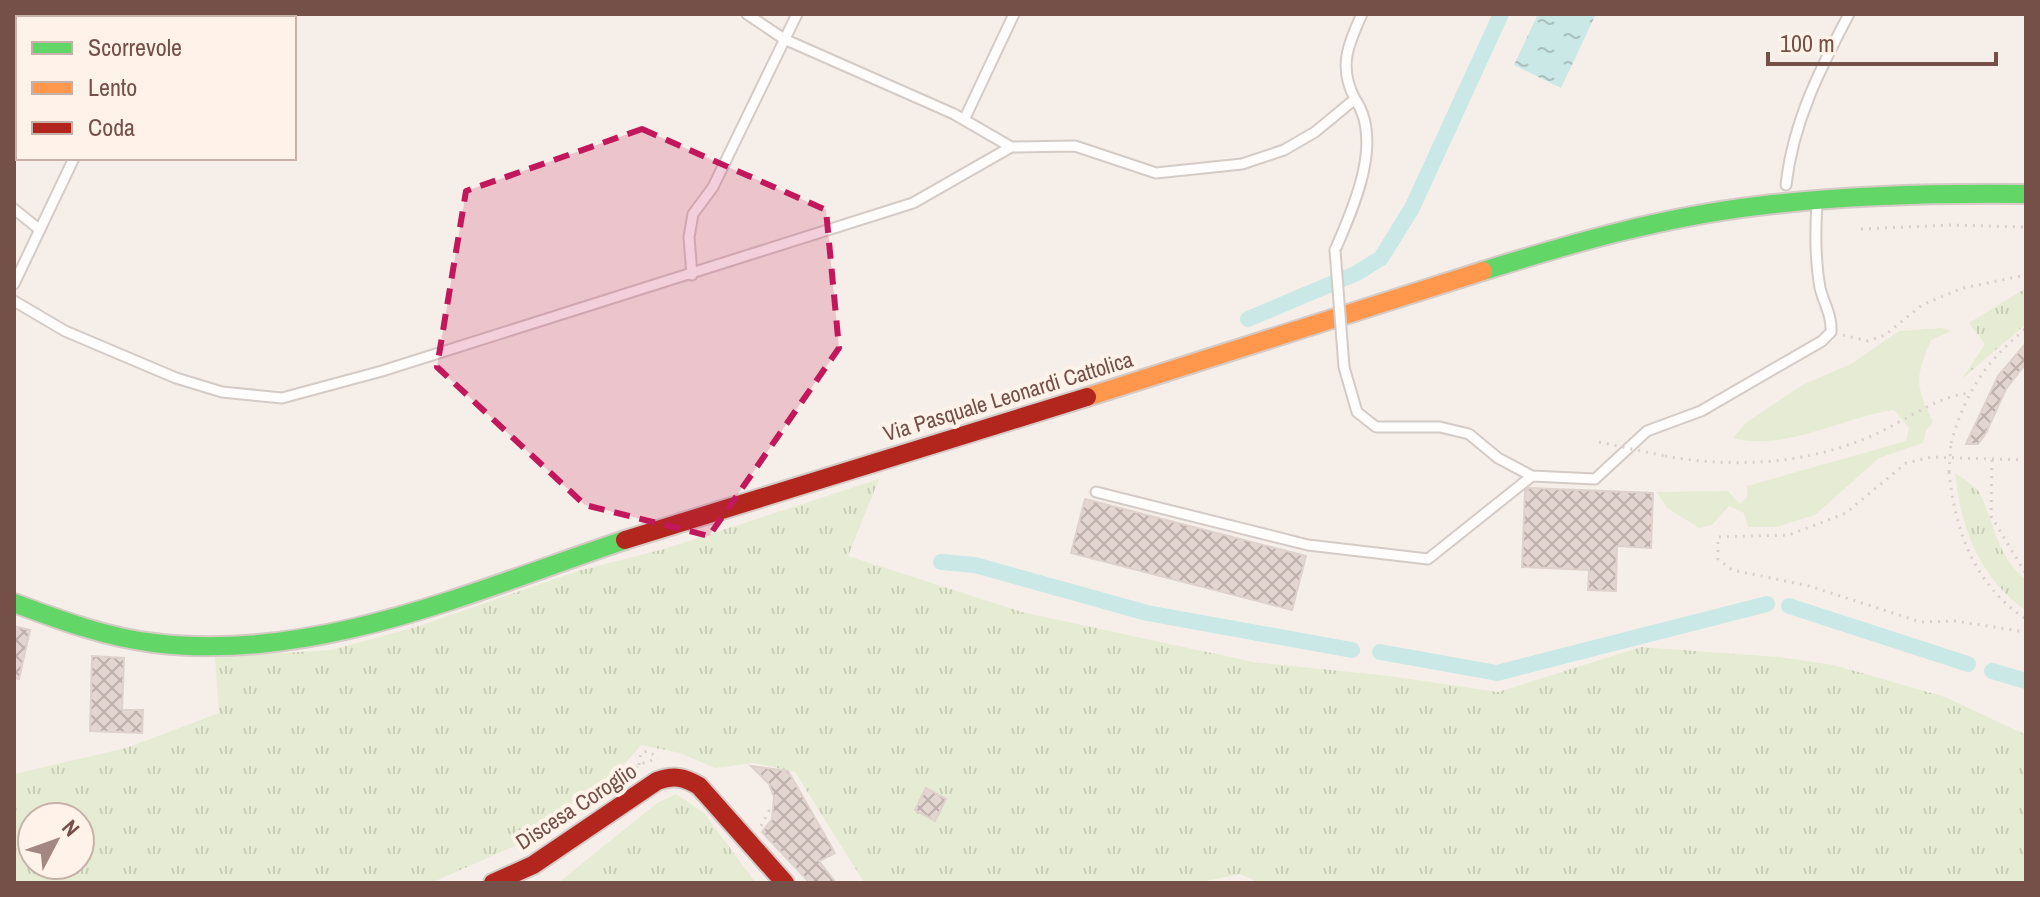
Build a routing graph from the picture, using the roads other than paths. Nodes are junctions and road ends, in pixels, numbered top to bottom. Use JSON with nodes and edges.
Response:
{"nodes":[{"id":1,"x":747,"y":14,"type":"edge"},
{"id":2,"x":797,"y":14,"type":"edge"},
{"id":3,"x":1014,"y":14,"type":"edge"},
{"id":4,"x":1362,"y":14,"type":"edge"},
{"id":5,"x":1849,"y":14,"type":"edge"},
{"id":6,"x":784,"y":39,"type":"junction"},
{"id":7,"x":1355,"y":99,"type":"junction"},
{"id":8,"x":964,"y":120,"type":"junction"},
{"id":9,"x":1011,"y":147,"type":"junction"},
{"id":10,"x":73,"y":160,"type":"edge"},
{"id":11,"x":1786,"y":185,"type":"dead end"},
{"id":12,"x":2026,"y":194,"type":"edge"},
{"id":13,"x":1817,"y":200,"type":"junction"},
{"id":14,"x":14,"y":209,"type":"edge"},
{"id":15,"x":40,"y":230,"type":"junction"},
{"id":16,"x":692,"y":275,"type":"junction"},
{"id":17,"x":14,"y":284,"type":"edge"},
{"id":18,"x":14,"y":301,"type":"edge"},
{"id":19,"x":1532,"y":476,"type":"junction"},
{"id":20,"x":1096,"y":492,"type":"dead end"},
{"id":21,"x":14,"y":603,"type":"edge"},
{"id":22,"x":493,"y":883,"type":"edge"},
{"id":23,"x":785,"y":883,"type":"edge"}],
"edges":[{"from":1,"to":6,"type":"lane"},
{"from":2,"to":6,"type":"lane"},
{"from":3,"to":8,"type":"lane"},
{"from":4,"to":7,"type":"lane"},
{"from":5,"to":11,"type":"lane"},
{"from":6,"to":8,"type":"lane"},
{"from":6,"to":16,"type":"lane"},
{"from":7,"to":9,"type":"lane"},
{"from":7,"to":19,"type":"lane","bridge":true},
{"from":8,"to":9,"type":"lane"},
{"from":9,"to":16,"type":"lane"},
{"from":10,"to":15,"type":"lane"},
{"from":12,"to":13,"type":"street","name":"Via Pasquale Leonardi Cattolica"},
{"from":13,"to":19,"type":"lane"},
{"from":13,"to":21,"type":"street","name":"Via Pasquale Leonardi Cattolica"},
{"from":14,"to":15,"type":"lane"},
{"from":15,"to":17,"type":"lane"},
{"from":16,"to":18,"type":"lane"},
{"from":19,"to":20,"type":"lane"},
{"from":22,"to":23,"type":"street","name":"Discesa Coroglio"}]}
